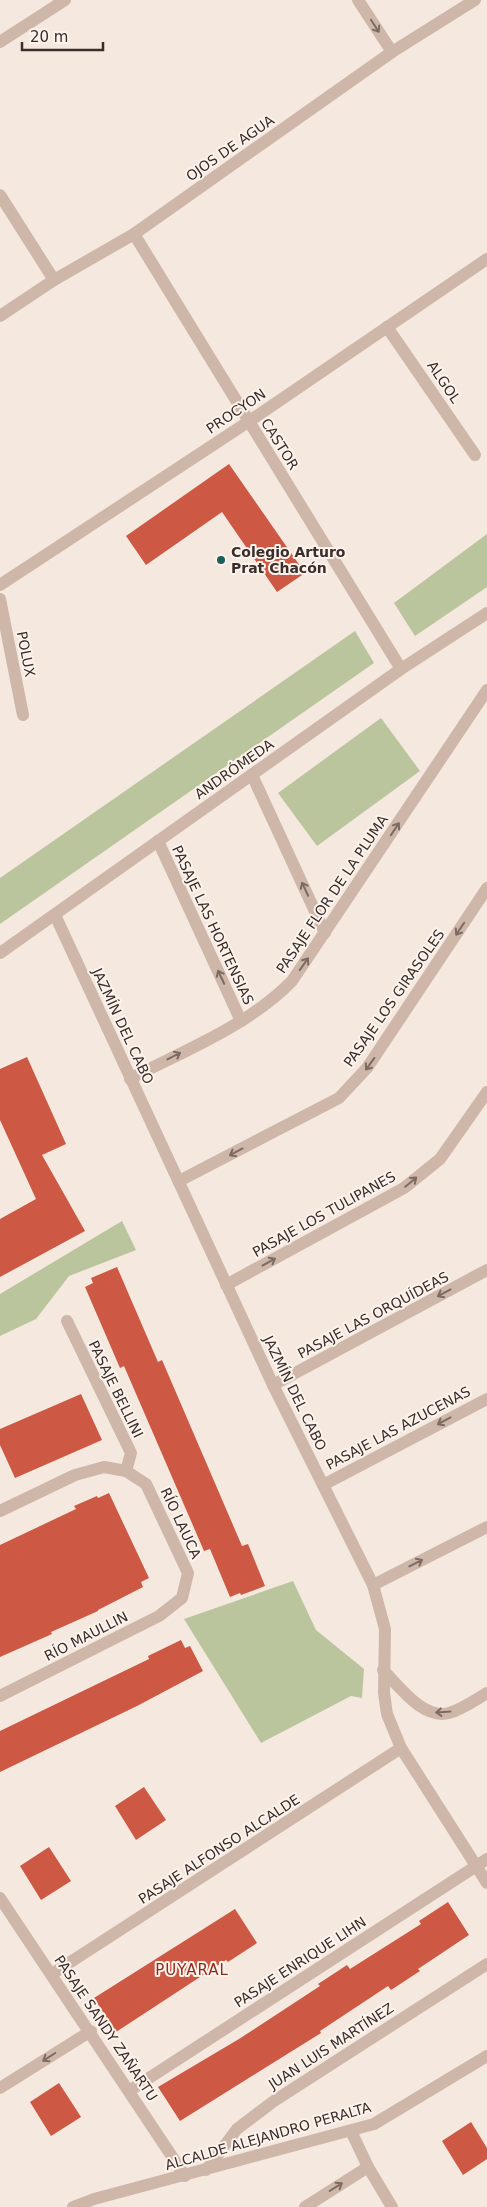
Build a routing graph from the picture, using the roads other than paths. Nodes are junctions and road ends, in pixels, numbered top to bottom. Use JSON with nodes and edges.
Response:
{"nodes":[{"id":1,"x":65,"y":0,"type":"edge"},
{"id":2,"x":358,"y":0,"type":"edge"},
{"id":3,"x":475,"y":0,"type":"edge"},
{"id":4,"x":0,"y":42,"type":"edge"},
{"id":5,"x":392,"y":52,"type":"junction"},
{"id":6,"x":0,"y":196,"type":"edge"},
{"id":7,"x":134,"y":234,"type":"junction"},
{"id":8,"x":487,"y":259,"type":"edge"},
{"id":9,"x":54,"y":280,"type":"junction"},
{"id":10,"x":0,"y":316,"type":"edge"},
{"id":11,"x":388,"y":327,"type":"junction"},
{"id":12,"x":248,"y":422,"type":"junction"},
{"id":13,"x":475,"y":455,"type":"dead end"},
{"id":14,"x":0,"y":585,"type":"edge"},
{"id":15,"x":0,"y":599,"type":"edge"},
{"id":16,"x":487,"y":613,"type":"edge"},
{"id":17,"x":401,"y":669,"type":"junction"},
{"id":18,"x":487,"y":690,"type":"edge"},
{"id":19,"x":23,"y":715,"type":"dead end"},
{"id":20,"x":252,"y":776,"type":"junction"},
{"id":21,"x":158,"y":841,"type":"junction"},
{"id":22,"x":487,"y":888,"type":"edge"},
{"id":23,"x":55,"y":915,"type":"junction"},
{"id":24,"x":325,"y":933,"type":"junction"},
{"id":25,"x":0,"y":953,"type":"edge"},
{"id":26,"x":241,"y":1021,"type":"junction"},
{"id":27,"x":130,"y":1079,"type":"junction"},
{"id":28,"x":487,"y":1092,"type":"edge"},
{"id":29,"x":179,"y":1181,"type":"junction"},
{"id":30,"x":487,"y":1270,"type":"edge"},
{"id":31,"x":226,"y":1285,"type":"junction"},
{"id":32,"x":67,"y":1321,"type":"dead end"},
{"id":33,"x":273,"y":1385,"type":"junction"},
{"id":34,"x":487,"y":1399,"type":"edge"},
{"id":35,"x":126,"y":1471,"type":"junction"},
{"id":36,"x":323,"y":1485,"type":"junction"},
{"id":37,"x":0,"y":1511,"type":"edge"},
{"id":38,"x":487,"y":1527,"type":"edge"},
{"id":39,"x":373,"y":1585,"type":"junction"},
{"id":40,"x":182,"y":1598,"type":"joint"},
{"id":41,"x":384,"y":1670,"type":"junction"},
{"id":42,"x":487,"y":1693,"type":"edge"},
{"id":43,"x":0,"y":1696,"type":"edge"},
{"id":44,"x":401,"y":1748,"type":"junction"},
{"id":45,"x":487,"y":1859,"type":"edge"},
{"id":46,"x":476,"y":1866,"type":"junction"},
{"id":47,"x":487,"y":1883,"type":"edge"},
{"id":48,"x":0,"y":1898,"type":"edge"},
{"id":49,"x":487,"y":1964,"type":"edge"},
{"id":50,"x":52,"y":1974,"type":"junction"},
{"id":51,"x":90,"y":2031,"type":"junction"},
{"id":52,"x":487,"y":2056,"type":"edge"},
{"id":53,"x":0,"y":2088,"type":"edge"},
{"id":54,"x":129,"y":2091,"type":"junction"},
{"id":55,"x":351,"y":2131,"type":"junction"},
{"id":56,"x":368,"y":2167,"type":"junction"},
{"id":57,"x":206,"y":2170,"type":"junction"},
{"id":58,"x":185,"y":2176,"type":"junction"},
{"id":59,"x":73,"y":2207,"type":"edge"},
{"id":60,"x":305,"y":2207,"type":"edge"},
{"id":61,"x":392,"y":2207,"type":"edge"}],
"edges":[{"from":1,"to":4,"type":"street"},
{"from":2,"to":5,"type":"street","one_way":true},
{"from":3,"to":5,"type":"street","name":"OJOS DE AGUA"},
{"from":5,"to":7,"type":"street","name":"OJOS DE AGUA"},
{"from":6,"to":9,"type":"street"},
{"from":7,"to":9,"type":"street","name":"OJOS DE AGUA"},
{"from":7,"to":12,"type":"street","name":"CASTOR"},
{"from":8,"to":11,"type":"street","name":"PROCYON"},
{"from":9,"to":10,"type":"street","name":"OJOS DE AGUA"},
{"from":11,"to":12,"type":"street","name":"PROCYON"},
{"from":11,"to":13,"type":"street","name":"ALGOL"},
{"from":12,"to":14,"type":"street","name":"PROCYON"},
{"from":12,"to":17,"type":"street","name":"CASTOR"},
{"from":15,"to":19,"type":"street","name":"POLUX"},
{"from":16,"to":17,"type":"street","name":"ANDRÓMEDA"},
{"from":17,"to":20,"type":"street","name":"ANDRÓMEDA"},
{"from":24,"to":18,"type":"street","name":"PASAJE FLOR DE LA PLUMA","one_way":true},
{"from":20,"to":21,"type":"street","name":"ANDRÓMEDA"},
{"from":24,"to":20,"type":"street","one_way":true},
{"from":21,"to":23,"type":"street","name":"ANDRÓMEDA"},
{"from":26,"to":21,"type":"street","name":"PASAJE LAS HORTENSIAS","one_way":true},
{"from":22,"to":29,"type":"street","name":"PASAJE LOS GIRASOLES","one_way":true},
{"from":23,"to":25,"type":"street","name":"ANDRÓMEDA"},
{"from":23,"to":27,"type":"street","name":"JAZMÍN DEL CABO"},
{"from":26,"to":24,"type":"street","name":"PASAJE FLOR DE LA PLUMA","one_way":true},
{"from":27,"to":26,"type":"street","name":"PASAJE FLOR DE LA PLUMA","one_way":true},
{"from":27,"to":29,"type":"street","name":"JAZMÍN DEL CABO"},
{"from":31,"to":28,"type":"street","name":"PASAJE LOS TULIPANES","one_way":true},
{"from":29,"to":31,"type":"street","name":"JAZMÍN DEL CABO"},
{"from":30,"to":33,"type":"street","name":"PASAJE LAS ORQUÍDEAS","one_way":true},
{"from":31,"to":33,"type":"street","name":"JAZMÍN DEL CABO"},
{"from":32,"to":35,"type":"street","name":"PASAJE BELLINI"},
{"from":33,"to":36,"type":"street","name":"JAZMÍN DEL CABO"},
{"from":34,"to":36,"type":"street","name":"PASAJE LAS AZUCENAS","one_way":true},
{"from":35,"to":37,"type":"street"},
{"from":35,"to":40,"type":"street","name":"RÍO LAUCA"},
{"from":36,"to":39,"type":"street","name":"JAZMÍN DEL CABO"},
{"from":39,"to":38,"type":"street","one_way":true},
{"from":39,"to":41,"type":"street","name":"JAZMÍN DEL CABO"},
{"from":40,"to":43,"type":"street","name":"RÍO MAULLIN"},
{"from":42,"to":41,"type":"street","one_way":true},
{"from":41,"to":44,"type":"street","name":"JAZMÍN DEL CABO"},
{"from":44,"to":46,"type":"street","name":"JAZMÍN DEL CABO"},
{"from":44,"to":50,"type":"street","name":"PASAJE ALFONSO ALCALDE"},
{"from":45,"to":46,"type":"street","name":"PASAJE ENRIQUE LIHN"},
{"from":46,"to":47,"type":"street","name":"JAZMÍN DEL CABO"},
{"from":46,"to":54,"type":"street","name":"PASAJE ENRIQUE LIHN"},
{"from":48,"to":50,"type":"street","name":"PASAJE SANDY ZAÑARTU"},
{"from":49,"to":57,"type":"street","name":"JUAN LUIS MARTÍNEZ"},
{"from":50,"to":51,"type":"street","name":"PASAJE SANDY ZAÑARTU"},
{"from":51,"to":53,"type":"street","one_way":true},
{"from":51,"to":54,"type":"street","name":"PASAJE SANDY ZAÑARTU"},
{"from":52,"to":55,"type":"street","name":"ALCALDE ALEJANDRO PERALTA"},
{"from":54,"to":58,"type":"street","name":"PASAJE SANDY ZAÑARTU"},
{"from":55,"to":56,"type":"street"},
{"from":55,"to":57,"type":"street","name":"ALCALDE ALEJANDRO PERALTA"},
{"from":60,"to":56,"type":"street","one_way":true},
{"from":56,"to":61,"type":"street"},
{"from":57,"to":58,"type":"street","name":"ALCALDE ALEJANDRO PERALTA"},
{"from":58,"to":59,"type":"street","name":"ALCALDE ALEJANDRO PERALTA"}]}
